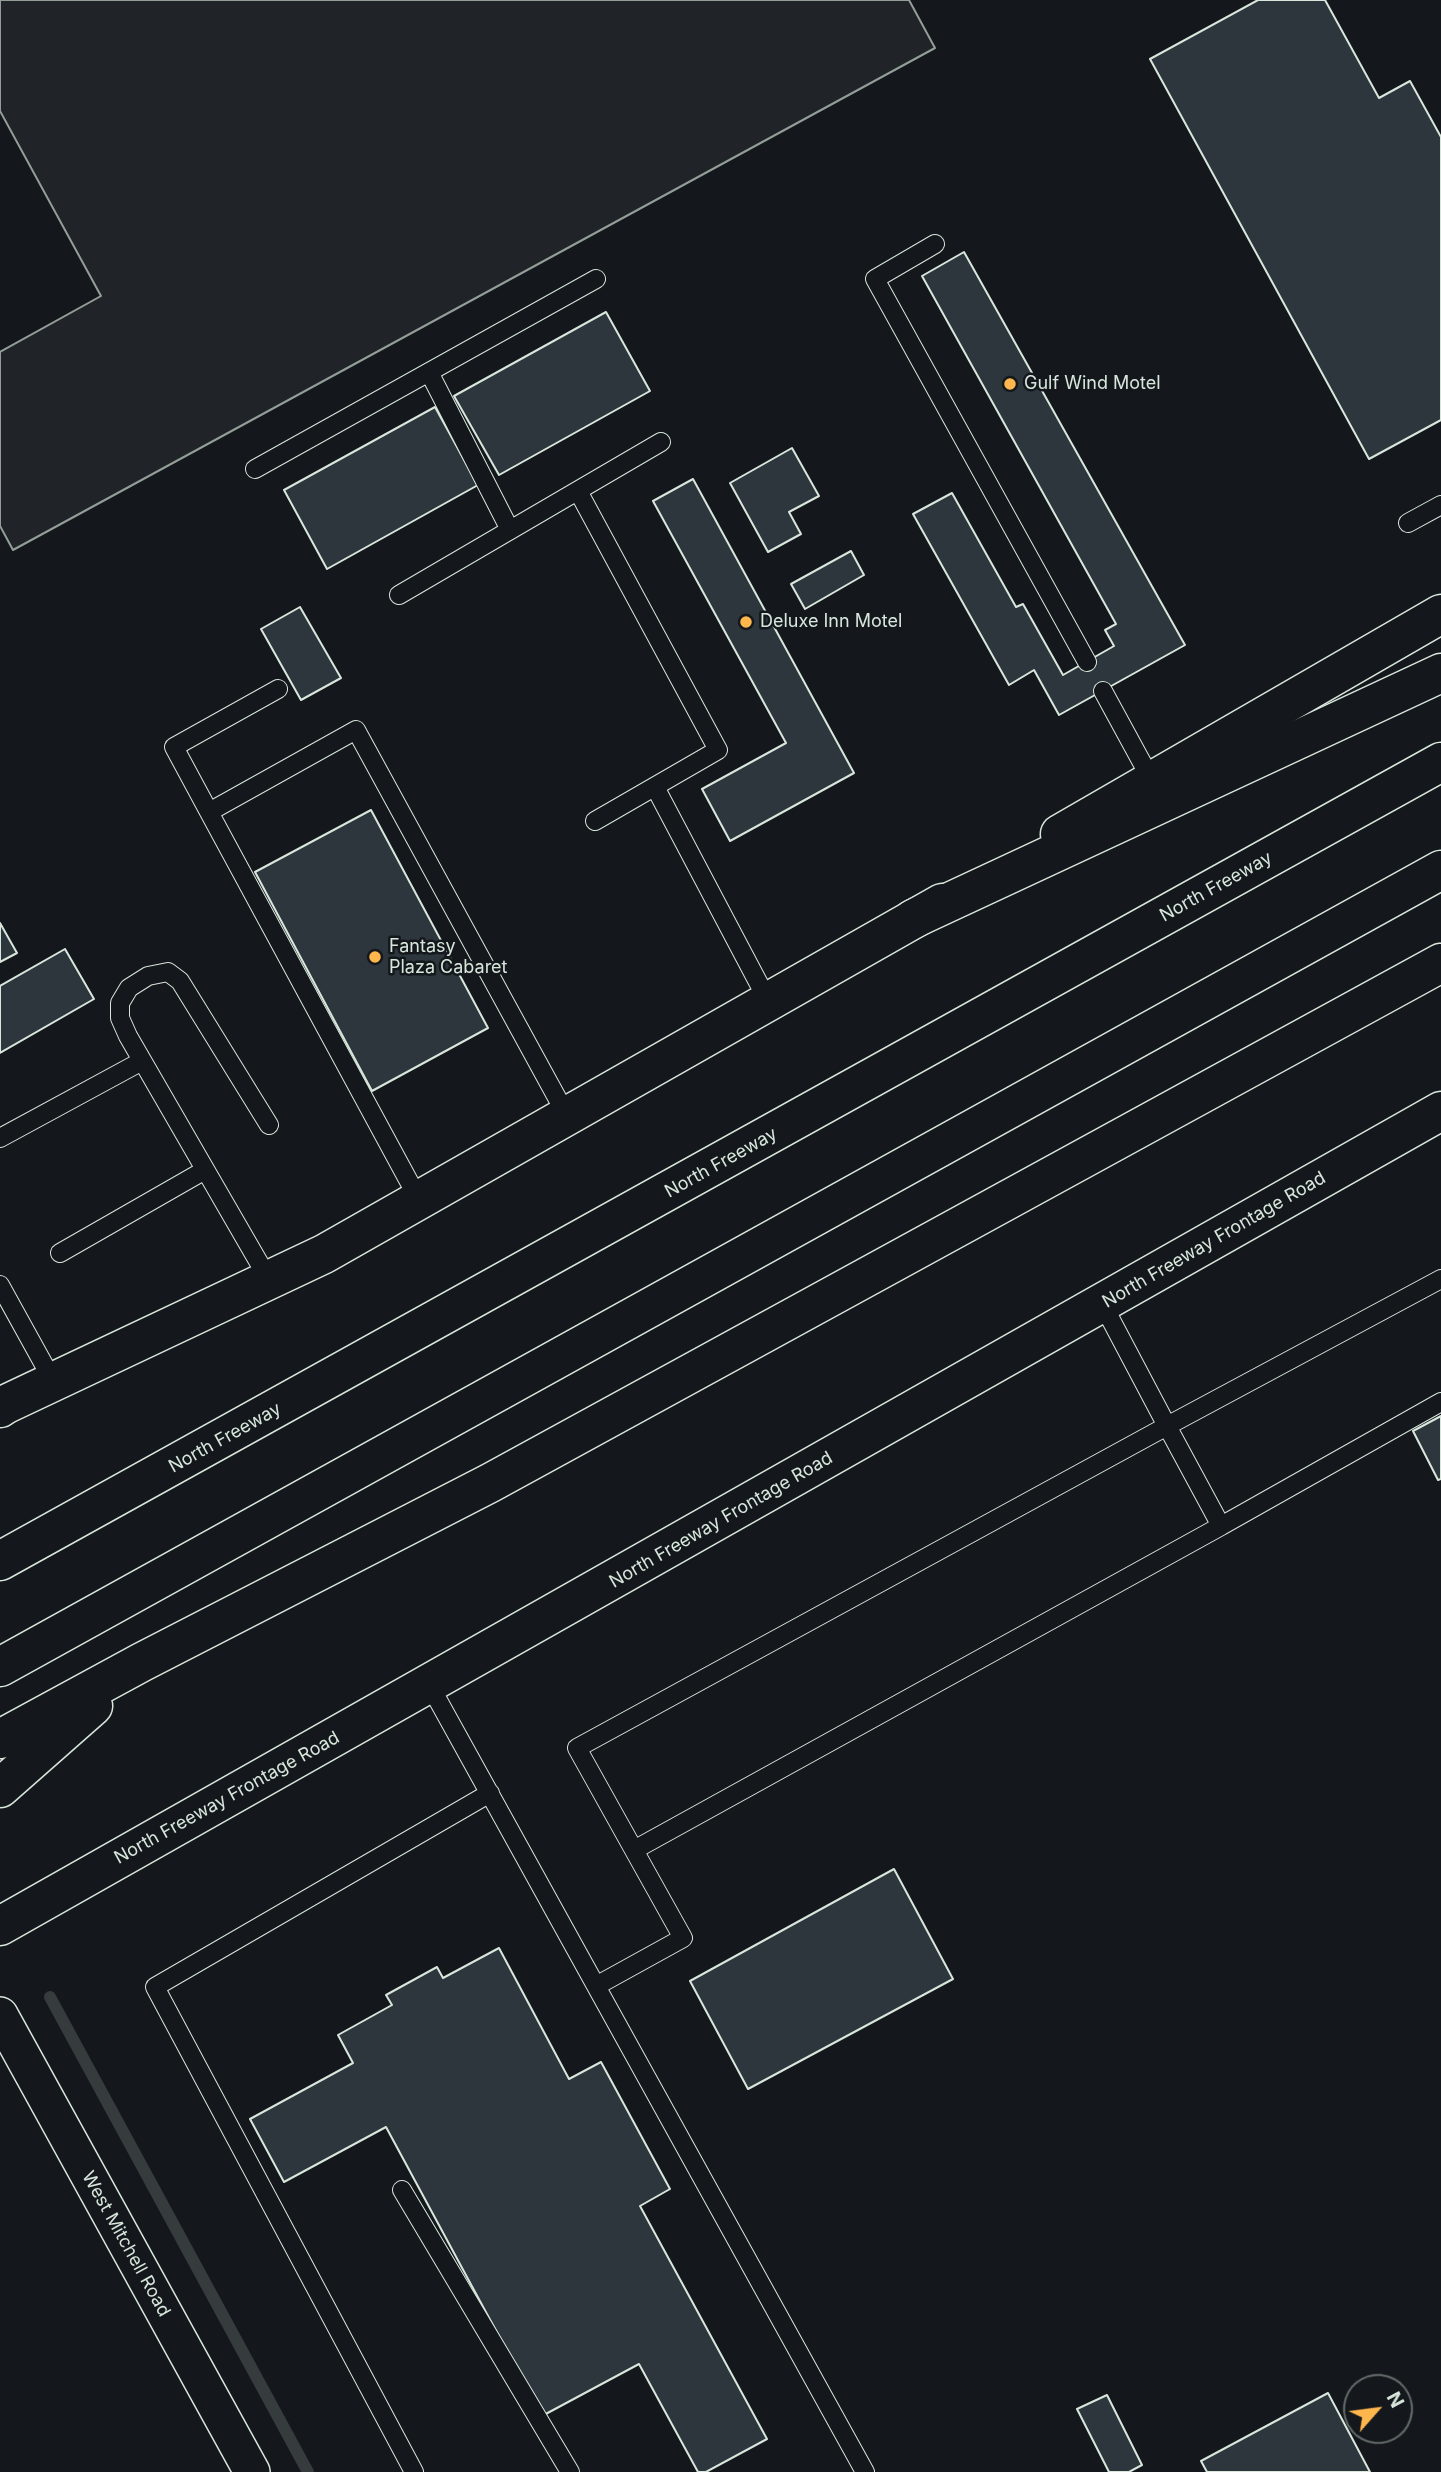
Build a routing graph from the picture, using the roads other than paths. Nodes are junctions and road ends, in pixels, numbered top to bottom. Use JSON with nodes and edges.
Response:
{"nodes":[{"id":1,"x":935,"y":244,"type":"dead end"},
{"id":2,"x":596,"y":279,"type":"dead end"},
{"id":3,"x":429,"y":372,"type":"junction"},
{"id":4,"x":661,"y":442,"type":"dead end"},
{"id":5,"x":255,"y":469,"type":"dead end"},
{"id":6,"x":578,"y":491,"type":"junction"},
{"id":7,"x":1441,"y":505,"type":"edge"},
{"id":8,"x":1408,"y":523,"type":"dead end"},
{"id":9,"x":510,"y":530,"type":"junction"},
{"id":10,"x":399,"y":595,"type":"dead end"},
{"id":11,"x":1441,"y":614,"type":"edge"},
{"id":12,"x":1087,"y":662,"type":"dead end"},
{"id":13,"x":1441,"y":673,"type":"edge"},
{"id":14,"x":278,"y":689,"type":"dead end"},
{"id":15,"x":1102,"y":691,"type":"dead end"},
{"id":16,"x":1441,"y":762,"type":"edge"},
{"id":17,"x":1152,"y":781,"type":"junction"},
{"id":18,"x":655,"y":787,"type":"junction"},
{"id":19,"x":209,"y":811,"type":"junction"},
{"id":20,"x":595,"y":821,"type":"dead end"},
{"id":21,"x":1441,"y":870,"type":"edge"},
{"id":22,"x":913,"y":919,"type":"junction"},
{"id":23,"x":1441,"y":962,"type":"edge"},
{"id":24,"x":768,"y":1001,"type":"junction"},
{"id":25,"x":142,"y":1061,"type":"junction"},
{"id":26,"x":1441,"y":1111,"type":"edge"},
{"id":27,"x":567,"y":1116,"type":"junction"},
{"id":28,"x":269,"y":1125,"type":"dead end"},
{"id":29,"x":1,"y":1138,"type":"edge"},
{"id":30,"x":205,"y":1170,"type":"junction"},
{"id":31,"x":419,"y":1200,"type":"junction"},
{"id":32,"x":60,"y":1253,"type":"dead end"},
{"id":33,"x":1441,"y":1279,"type":"edge"},
{"id":34,"x":269,"y":1280,"type":"junction"},
{"id":35,"x":3,"y":1295,"type":"edge"},
{"id":36,"x":1102,"y":1303,"type":"junction"},
{"id":37,"x":53,"y":1381,"type":"junction"},
{"id":38,"x":1441,"y":1402,"type":"edge"},
{"id":39,"x":1,"y":1407,"type":"edge"},
{"id":40,"x":1167,"y":1426,"type":"junction"},
{"id":41,"x":1221,"y":1526,"type":"junction"},
{"id":42,"x":0,"y":1562,"type":"edge"},
{"id":43,"x":142,"y":1662,"type":"junction"},
{"id":44,"x":0,"y":1667,"type":"edge"},
{"id":45,"x":429,"y":1684,"type":"junction"},
{"id":46,"x":0,"y":1739,"type":"edge"},
{"id":47,"x":0,"y":1788,"type":"edge"},
{"id":48,"x":490,"y":1793,"type":"junction"},
{"id":49,"x":634,"y":1850,"type":"junction"},
{"id":50,"x":0,"y":1926,"type":"edge"},
{"id":51,"x":596,"y":1986,"type":"junction"},
{"id":52,"x":0,"y":2015,"type":"edge"},
{"id":53,"x":402,"y":2190,"type":"dead end"},
{"id":54,"x":252,"y":2472,"type":"edge"},
{"id":55,"x":414,"y":2472,"type":"edge"},
{"id":56,"x":570,"y":2472,"type":"edge"},
{"id":57,"x":864,"y":2472,"type":"edge"}],
"edges":[{"from":1,"to":12,"type":"lane"},
{"from":2,"to":3,"type":"lane"},
{"from":3,"to":5,"type":"lane"},
{"from":3,"to":9,"type":"lane"},
{"from":4,"to":6,"type":"lane"},
{"from":6,"to":9,"type":"lane"},
{"from":6,"to":18,"type":"lane"},
{"from":7,"to":8,"type":"lane"},
{"from":9,"to":10,"type":"lane"},
{"from":11,"to":17,"type":"main road"},
{"from":13,"to":22,"type":"main road"},
{"from":14,"to":19,"type":"lane"},
{"from":15,"to":17,"type":"lane"},
{"from":16,"to":42,"type":"main road","name":"North Freeway"},
{"from":17,"to":22,"type":"main road"},
{"from":18,"to":20,"type":"lane"},
{"from":18,"to":24,"type":"lane"},
{"from":19,"to":27,"type":"lane"},
{"from":19,"to":31,"type":"lane"},
{"from":21,"to":44,"type":"main road"},
{"from":22,"to":24,"type":"main road"},
{"from":23,"to":43,"type":"main road"},
{"from":24,"to":27,"type":"main road"},
{"from":25,"to":28,"type":"lane"},
{"from":25,"to":29,"type":"lane"},
{"from":25,"to":30,"type":"lane"},
{"from":26,"to":36,"type":"main road","name":"North Freeway Frontage Road"},
{"from":27,"to":31,"type":"main road"},
{"from":30,"to":32,"type":"lane"},
{"from":30,"to":34,"type":"lane"},
{"from":31,"to":34,"type":"main road"},
{"from":33,"to":40,"type":"lane"},
{"from":34,"to":37,"type":"main road"},
{"from":35,"to":37,"type":"lane"},
{"from":36,"to":40,"type":"lane"},
{"from":36,"to":45,"type":"main road","name":"North Freeway Frontage Road"},
{"from":37,"to":39,"type":"main road"},
{"from":38,"to":41,"type":"lane"},
{"from":40,"to":41,"type":"lane"},
{"from":40,"to":49,"type":"lane"},
{"from":41,"to":49,"type":"lane"},
{"from":43,"to":46,"type":"main road"},
{"from":43,"to":47,"type":"main road"},
{"from":45,"to":48,"type":"lane"},
{"from":45,"to":50,"type":"main road","name":"North Freeway Frontage Road"},
{"from":48,"to":51,"type":"lane"},
{"from":48,"to":55,"type":"lane"},
{"from":49,"to":51,"type":"lane"},
{"from":51,"to":57,"type":"lane"},
{"from":52,"to":54,"type":"street","name":"West Mitchell Road"},
{"from":53,"to":56,"type":"lane"}]}
